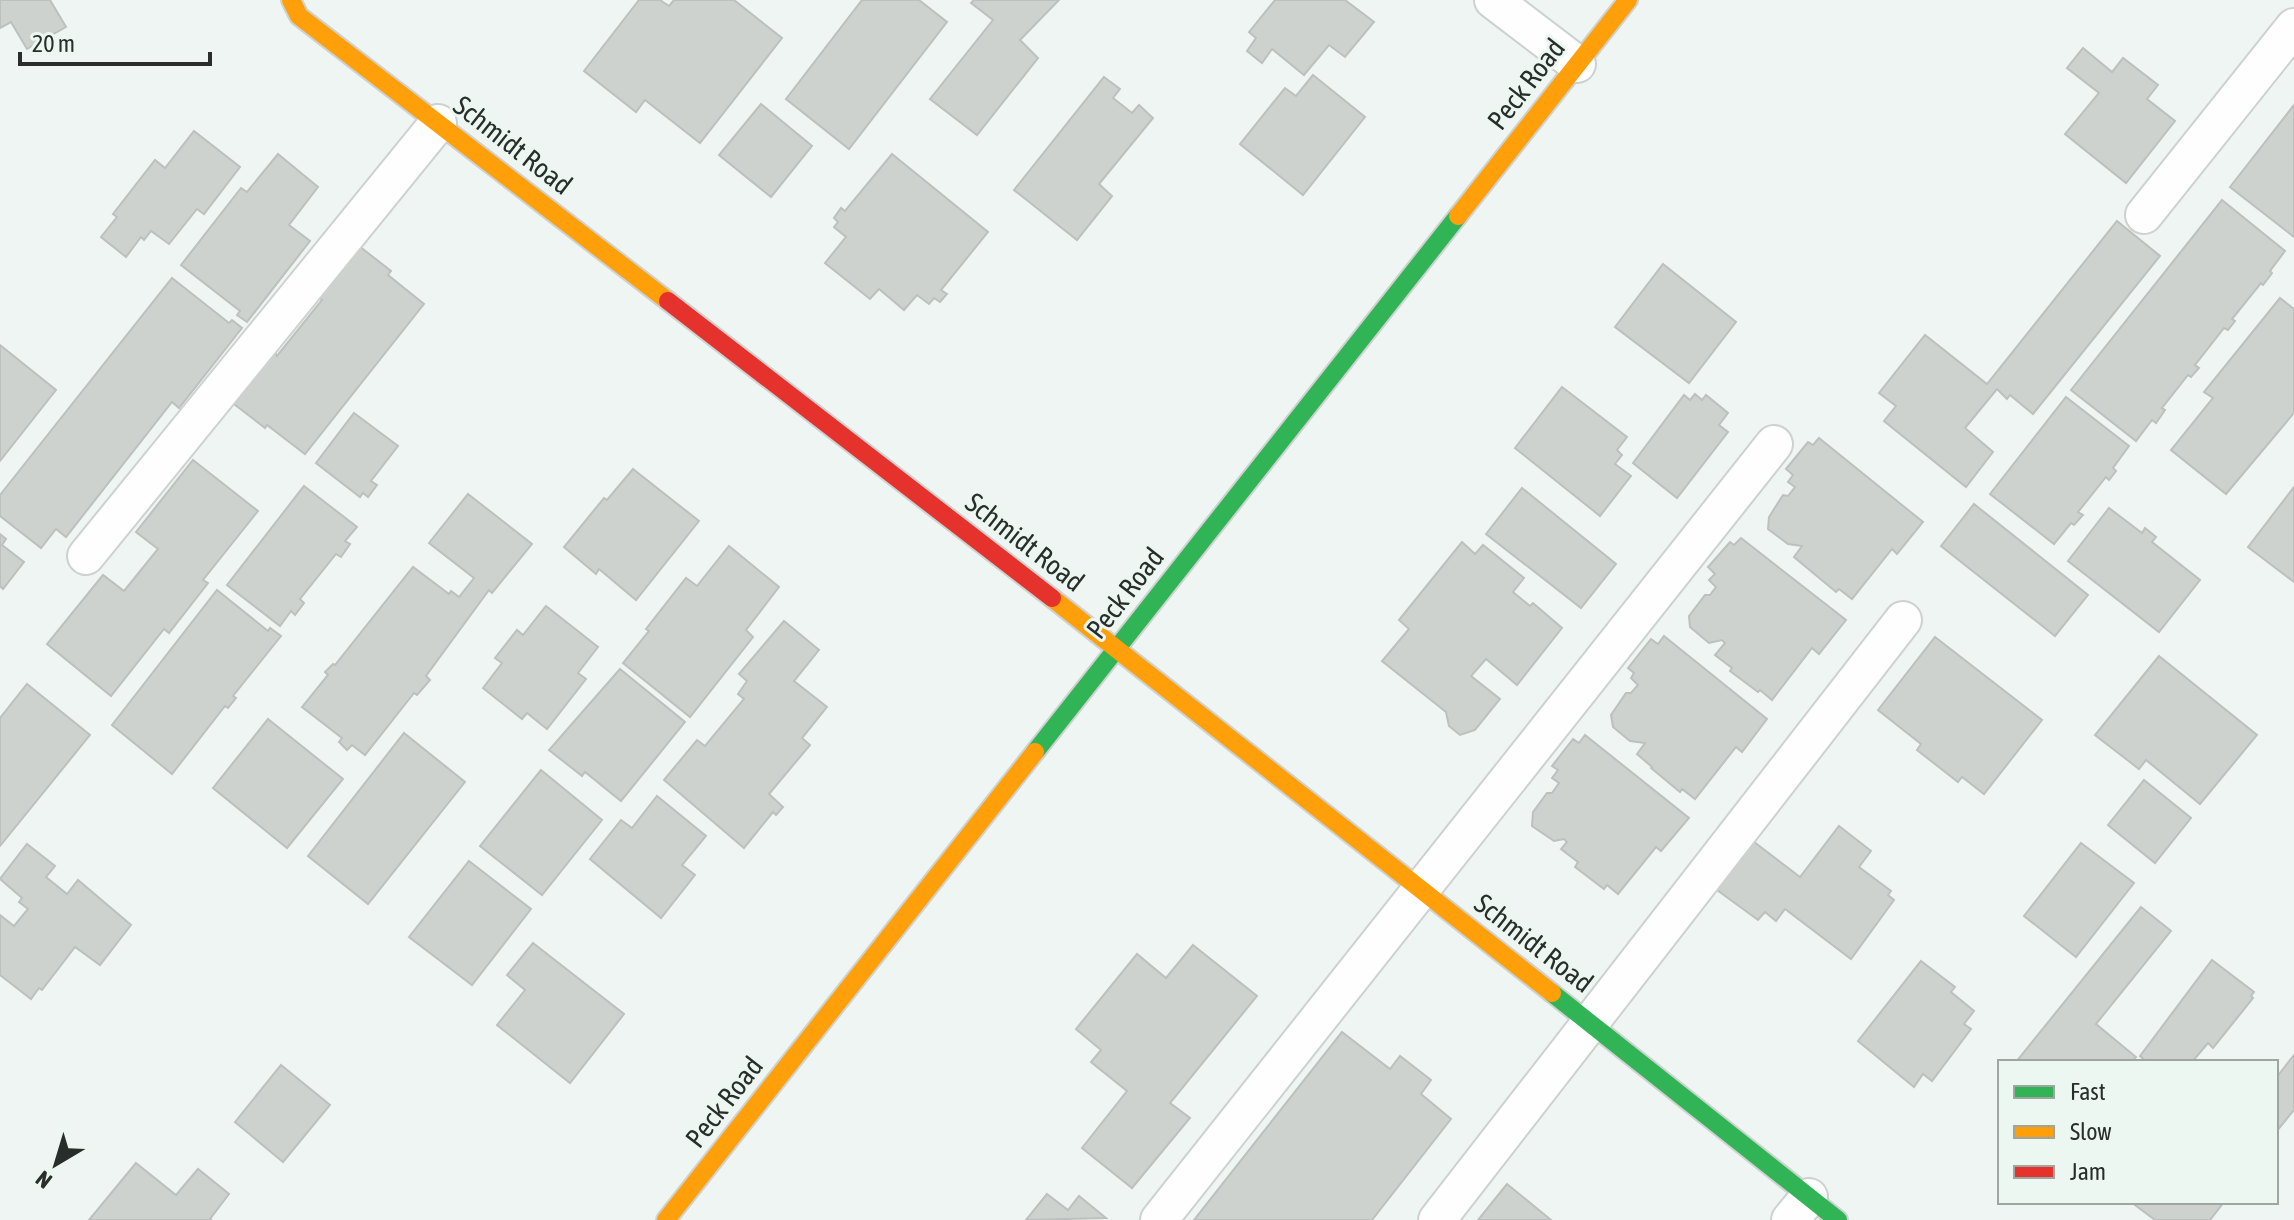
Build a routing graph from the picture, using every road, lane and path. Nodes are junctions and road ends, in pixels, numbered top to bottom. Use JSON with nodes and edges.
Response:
{"nodes":[{"id":1,"x":291,"y":0,"type":"edge"},
{"id":2,"x":1493,"y":0,"type":"edge"},
{"id":3,"x":1628,"y":0,"type":"edge"},
{"id":4,"x":2294,"y":27,"type":"edge"},
{"id":5,"x":1577,"y":64,"type":"junction"},
{"id":6,"x":438,"y":123,"type":"junction"},
{"id":7,"x":2144,"y":215,"type":"dead end"},
{"id":8,"x":1774,"y":444,"type":"dead end"},
{"id":9,"x":86,"y":556,"type":"dead end"},
{"id":10,"x":1903,"y":620,"type":"dead end"},
{"id":11,"x":1117,"y":648,"type":"junction"},
{"id":12,"x":1420,"y":889,"type":"junction"},
{"id":13,"x":1589,"y":1022,"type":"junction"},
{"id":14,"x":1799,"y":1208,"type":"edge"},
{"id":15,"x":666,"y":1220,"type":"edge"},
{"id":16,"x":1159,"y":1220,"type":"edge"},
{"id":17,"x":1437,"y":1220,"type":"edge"},
{"id":18,"x":1838,"y":1220,"type":"edge"}],
"edges":[{"from":1,"to":6,"type":"street","name":"Schmidt Road"},
{"from":2,"to":5,"type":"lane"},
{"from":3,"to":5,"type":"street","name":"Peck Road"},
{"from":4,"to":7,"type":"lane"},
{"from":5,"to":11,"type":"street","name":"Peck Road"},
{"from":6,"to":9,"type":"lane"},
{"from":6,"to":11,"type":"street","name":"Schmidt Road"},
{"from":8,"to":12,"type":"lane"},
{"from":10,"to":13,"type":"lane"},
{"from":11,"to":12,"type":"street","name":"Schmidt Road"},
{"from":11,"to":15,"type":"street","name":"Peck Road"},
{"from":12,"to":13,"type":"street","name":"Schmidt Road"},
{"from":12,"to":16,"type":"lane"},
{"from":13,"to":14,"type":"street","name":"Schmidt Road"},
{"from":13,"to":17,"type":"lane"},
{"from":14,"to":18,"type":"street","name":"Schmidt Road"}]}
